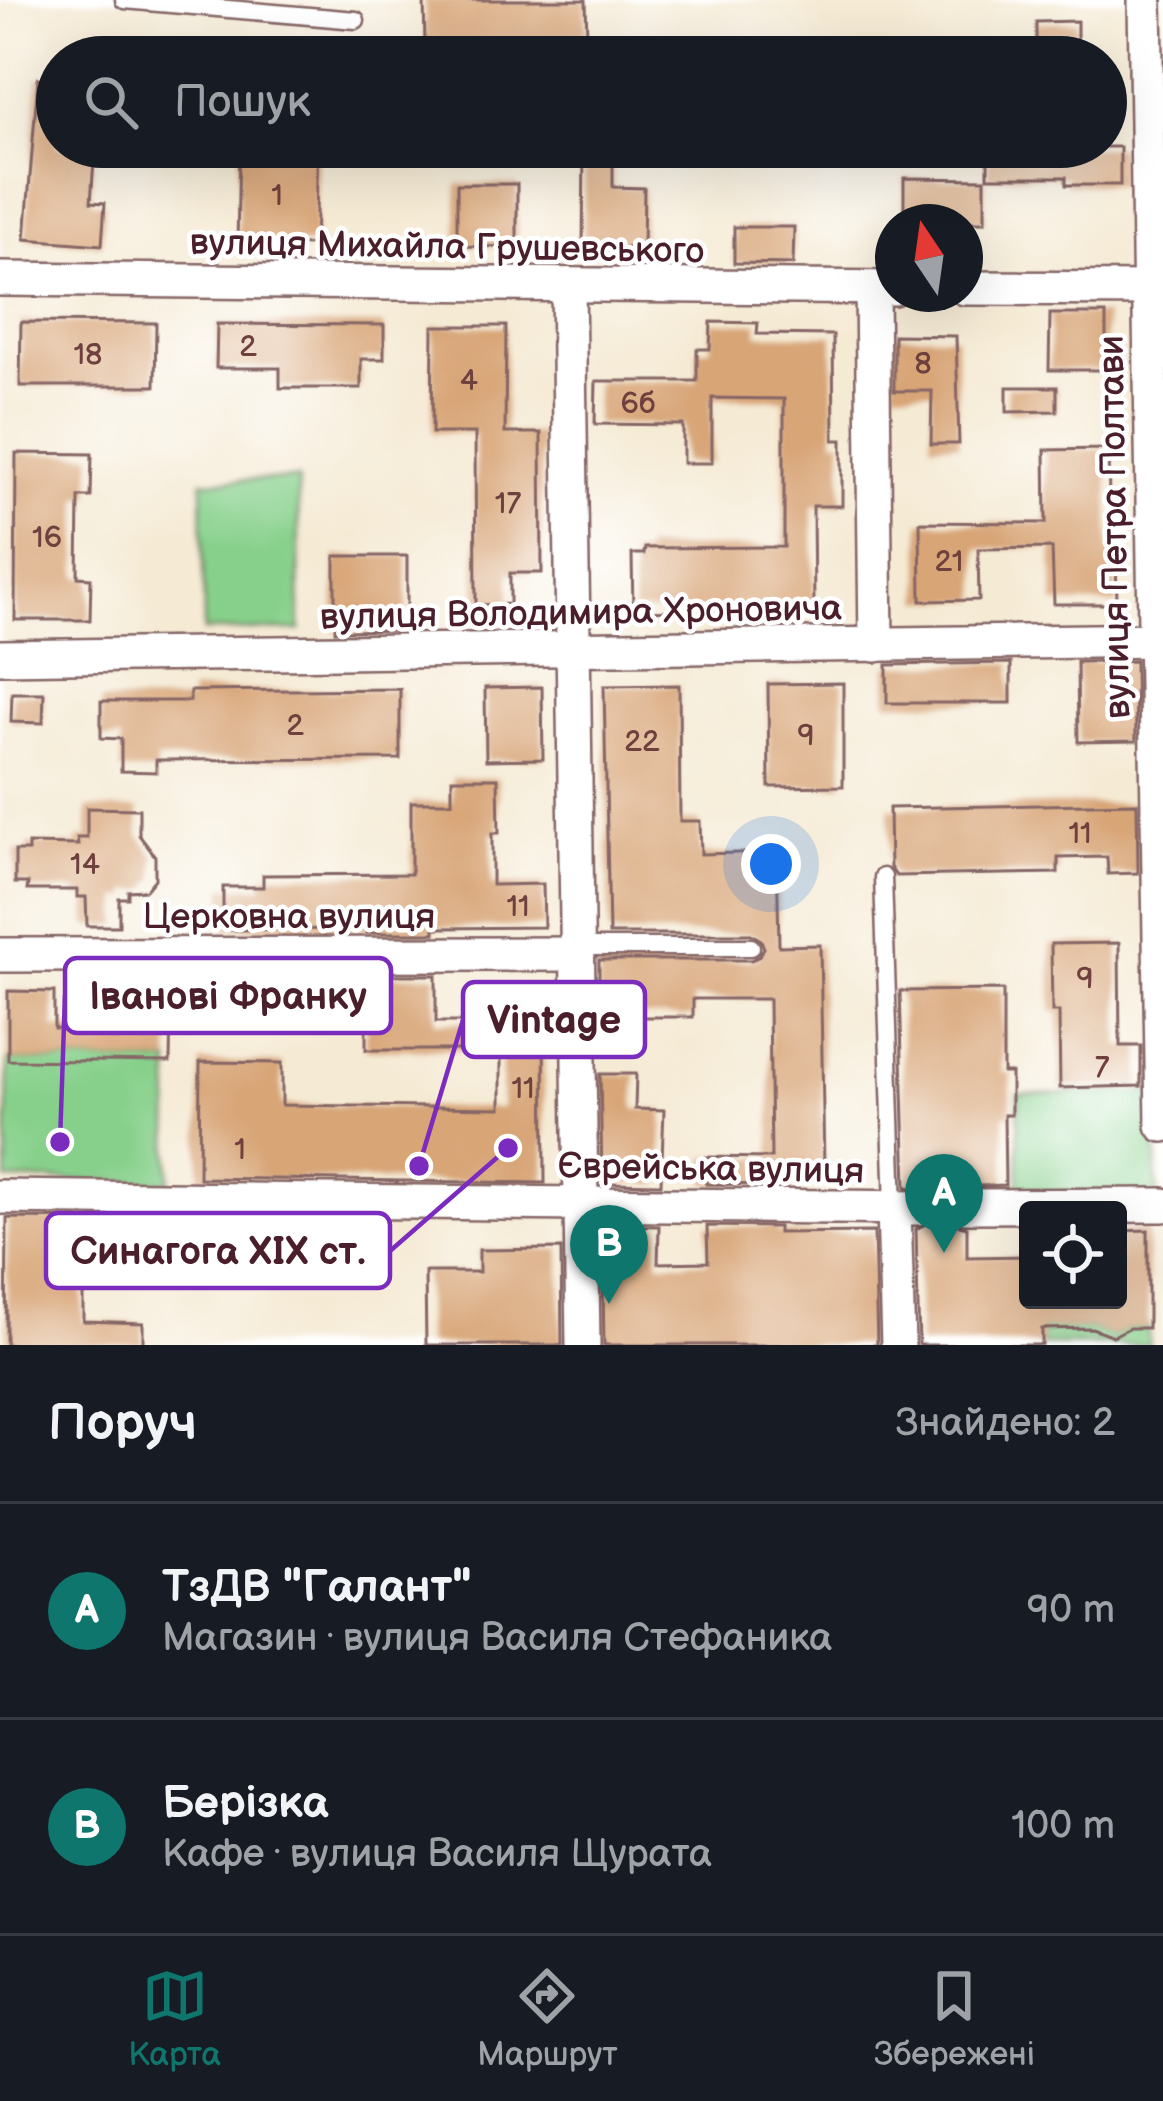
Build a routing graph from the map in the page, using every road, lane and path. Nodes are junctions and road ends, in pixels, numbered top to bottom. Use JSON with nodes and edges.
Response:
{"nodes":[{"id":1,"x":124,"y":0,"type":"edge"},
{"id":2,"x":1144,"y":0,"type":"edge"},
{"id":3,"x":356,"y":20,"type":"dead end"},
{"id":4,"x":0,"y":279,"type":"edge"},
{"id":5,"x":568,"y":285,"type":"junction"},
{"id":6,"x":875,"y":288,"type":"edge"},
{"id":7,"x":983,"y":289,"type":"edge"},
{"id":8,"x":1156,"y":289,"type":"edge"},
{"id":9,"x":882,"y":312,"type":"edge"},
{"id":10,"x":1158,"y":640,"type":"edge"},
{"id":11,"x":876,"y":645,"type":"junction"},
{"id":12,"x":573,"y":651,"type":"junction"},
{"id":13,"x":0,"y":657,"type":"edge"},
{"id":14,"x":883,"y":877,"type":"dead end"},
{"id":15,"x":752,"y":947,"type":"dead end"},
{"id":16,"x":578,"y":950,"type":"junction"},
{"id":17,"x":0,"y":955,"type":"edge"},
{"id":18,"x":1163,"y":1125,"type":"edge"},
{"id":19,"x":0,"y":1198,"type":"edge"},
{"id":20,"x":581,"y":1205,"type":"junction"},
{"id":21,"x":1163,"y":1205,"type":"edge"},
{"id":22,"x":966,"y":1206,"type":"tunnel mouth"},
{"id":23,"x":906,"y":1208,"type":"junction"},
{"id":24,"x":584,"y":1345,"type":"edge"},
{"id":25,"x":898,"y":1345,"type":"edge"}],
"edges":[{"from":1,"to":3,"type":"lane"},
{"from":2,"to":8,"type":"street","name":"вулиця Петра Полтави"},
{"from":4,"to":5,"type":"street","name":"вулиця Михайла Грушевського"},
{"from":5,"to":6,"type":"street","name":"вулиця Михайла Грушевського"},
{"from":5,"to":12,"type":"street"},
{"from":7,"to":8,"type":"street"},
{"from":8,"to":10,"type":"street","name":"вулиця Петра Полтави"},
{"from":9,"to":11,"type":"street"},
{"from":10,"to":11,"type":"street","name":"вулиця Володимира Хроновича"},
{"from":10,"to":18,"type":"street","name":"вулиця Петра Полтави"},
{"from":11,"to":12,"type":"street","name":"вулиця Володимира Хроновича"},
{"from":12,"to":13,"type":"street","name":"вулиця Володимира Хроновича"},
{"from":12,"to":16,"type":"street"},
{"from":14,"to":23,"type":"lane"},
{"from":15,"to":16,"type":"lane","name":"Церковна вулиця"},
{"from":16,"to":17,"type":"street","name":"Церковна вулиця"},
{"from":16,"to":20,"type":"street"},
{"from":19,"to":20,"type":"street","name":"Єврейська вулиця"},
{"from":20,"to":23,"type":"street","name":"Єврейська вулиця"},
{"from":20,"to":24,"type":"street"},
{"from":21,"to":22,"type":"street"},
{"from":23,"to":25,"type":"street"}]}
